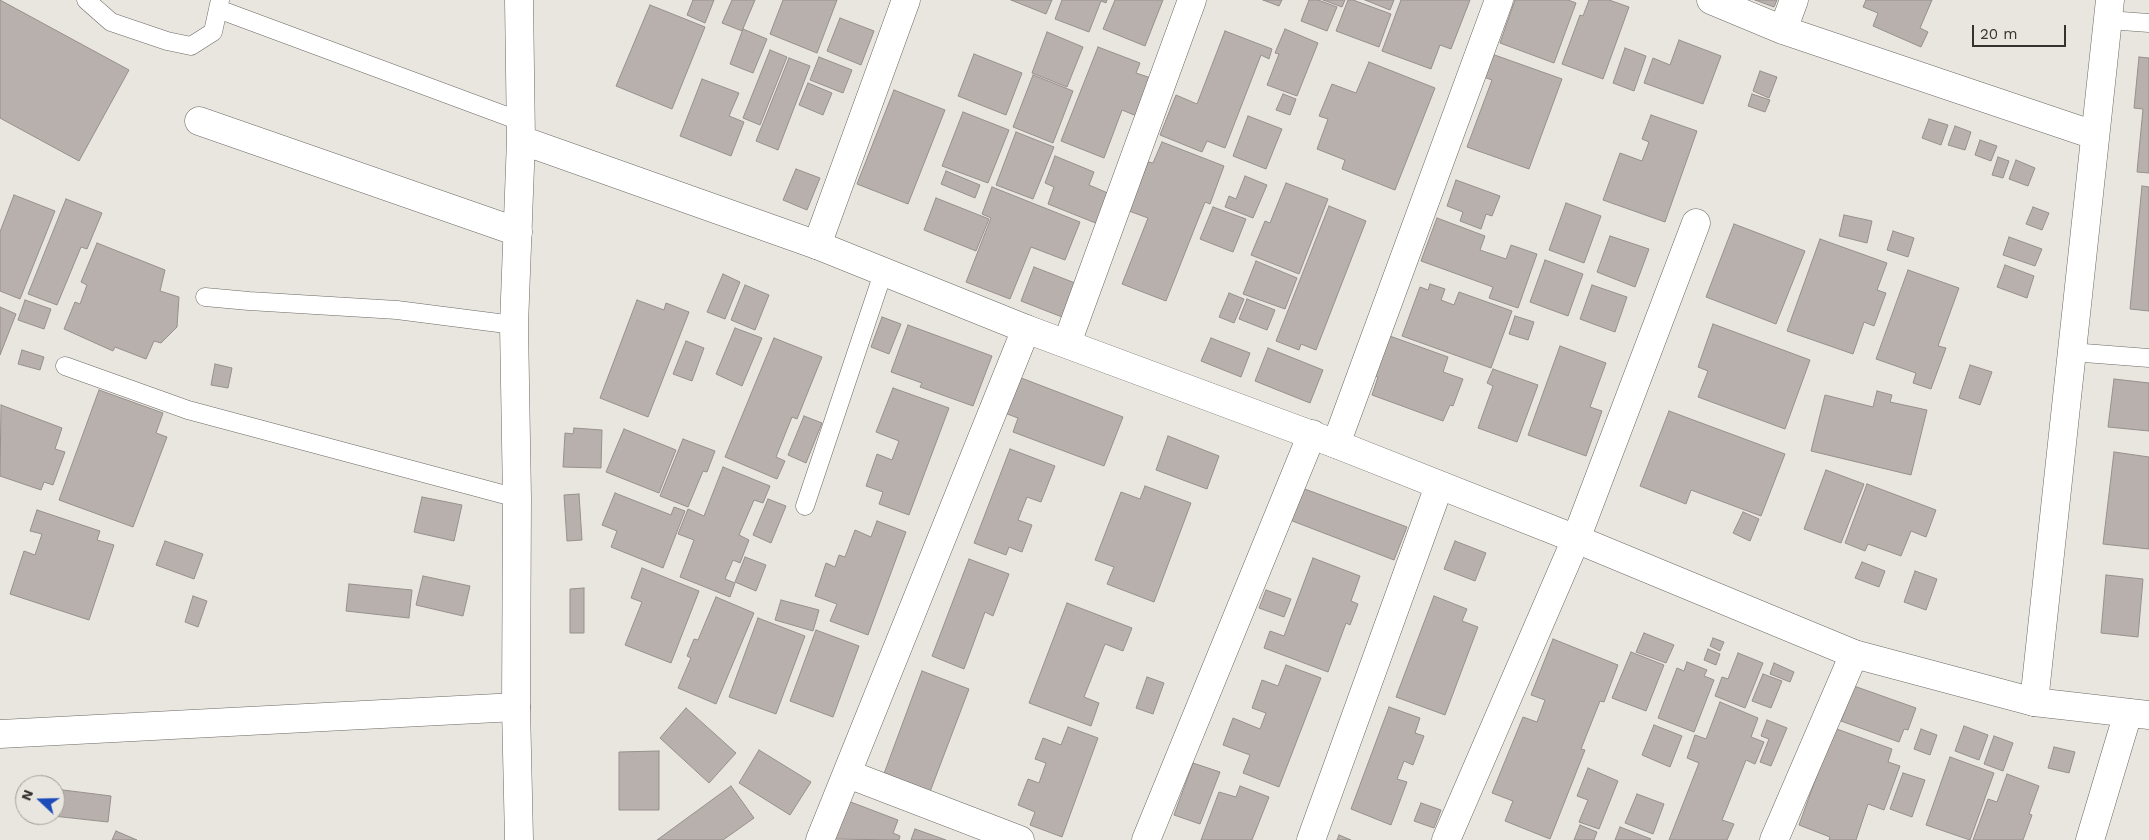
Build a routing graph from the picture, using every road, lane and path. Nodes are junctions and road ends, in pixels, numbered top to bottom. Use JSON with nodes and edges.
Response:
{"nodes":[{"id":1,"x":86,"y":0,"type":"edge"},
{"id":2,"x":518,"y":0,"type":"edge"},
{"id":3,"x":906,"y":0,"type":"edge"},
{"id":4,"x":1192,"y":0,"type":"edge"},
{"id":5,"x":1499,"y":0,"type":"edge"},
{"id":6,"x":1711,"y":0,"type":"edge"},
{"id":7,"x":1794,"y":0,"type":"edge"},
{"id":8,"x":219,"y":4,"type":"edge"},
{"id":9,"x":2109,"y":10,"type":"edge"},
{"id":10,"x":2149,"y":23,"type":"edge"},
{"id":11,"x":1783,"y":30,"type":"junction"},
{"id":12,"x":199,"y":121,"type":"dead end"},
{"id":13,"x":521,"y":131,"type":"junction"},
{"id":14,"x":2094,"y":135,"type":"junction"},
{"id":15,"x":1696,"y":223,"type":"dead end"},
{"id":16,"x":518,"y":232,"type":"junction"},
{"id":17,"x":817,"y":245,"type":"junction"},
{"id":18,"x":883,"y":273,"type":"junction"},
{"id":19,"x":205,"y":297,"type":"dead end"},
{"id":20,"x":514,"y":325,"type":"junction"},
{"id":21,"x":1026,"y":329,"type":"junction"},
{"id":22,"x":1066,"y":343,"type":"junction"},
{"id":23,"x":2071,"y":352,"type":"junction"},
{"id":24,"x":2149,"y":358,"type":"edge"},
{"id":25,"x":65,"y":366,"type":"dead end"},
{"id":26,"x":1324,"y":439,"type":"junction"},
{"id":27,"x":1439,"y":486,"type":"junction"},
{"id":28,"x":517,"y":498,"type":"junction"},
{"id":29,"x":805,"y":506,"type":"dead end"},
{"id":30,"x":1576,"y":539,"type":"junction"},
{"id":31,"x":1854,"y":654,"type":"junction"},
{"id":32,"x":2034,"y":702,"type":"junction"},
{"id":33,"x":516,"y":707,"type":"junction"},
{"id":34,"x":2139,"y":714,"type":"edge"},
{"id":35,"x":0,"y":734,"type":"edge"},
{"id":36,"x":848,"y":774,"type":"junction"},
{"id":37,"x":518,"y":840,"type":"edge"},
{"id":38,"x":820,"y":840,"type":"edge"},
{"id":39,"x":1020,"y":840,"type":"edge"},
{"id":40,"x":1146,"y":840,"type":"edge"},
{"id":41,"x":1311,"y":840,"type":"edge"},
{"id":42,"x":1446,"y":840,"type":"edge"},
{"id":43,"x":1774,"y":840,"type":"edge"},
{"id":44,"x":2090,"y":840,"type":"edge"}],
"edges":[{"from":1,"to":8,"type":"lane"},
{"from":2,"to":13,"type":"street"},
{"from":3,"to":17,"type":"street"},
{"from":4,"to":22,"type":"street"},
{"from":5,"to":26,"type":"street"},
{"from":6,"to":11,"type":"street"},
{"from":7,"to":11,"type":"street"},
{"from":8,"to":13,"type":"lane"},
{"from":9,"to":10,"type":"lane"},
{"from":9,"to":14,"type":"street"},
{"from":11,"to":14,"type":"street"},
{"from":12,"to":16,"type":"street"},
{"from":13,"to":16,"type":"street"},
{"from":13,"to":17,"type":"street"},
{"from":14,"to":23,"type":"street"},
{"from":15,"to":30,"type":"street"},
{"from":16,"to":20,"type":"street"},
{"from":17,"to":18,"type":"street"},
{"from":18,"to":21,"type":"street"},
{"from":18,"to":29,"type":"lane"},
{"from":19,"to":20,"type":"lane"},
{"from":20,"to":28,"type":"street"},
{"from":21,"to":22,"type":"street"},
{"from":21,"to":36,"type":"street"},
{"from":22,"to":26,"type":"street"},
{"from":23,"to":24,"type":"lane"},
{"from":23,"to":32,"type":"street"},
{"from":25,"to":28,"type":"lane"},
{"from":26,"to":27,"type":"street"},
{"from":26,"to":40,"type":"street"},
{"from":27,"to":30,"type":"street"},
{"from":27,"to":41,"type":"street"},
{"from":28,"to":33,"type":"street"},
{"from":30,"to":31,"type":"street"},
{"from":30,"to":42,"type":"street"},
{"from":31,"to":32,"type":"street"},
{"from":31,"to":43,"type":"street"},
{"from":32,"to":34,"type":"street"},
{"from":33,"to":35,"type":"street"},
{"from":33,"to":37,"type":"street"},
{"from":34,"to":44,"type":"street"},
{"from":36,"to":38,"type":"street"},
{"from":36,"to":39,"type":"street"}]}
